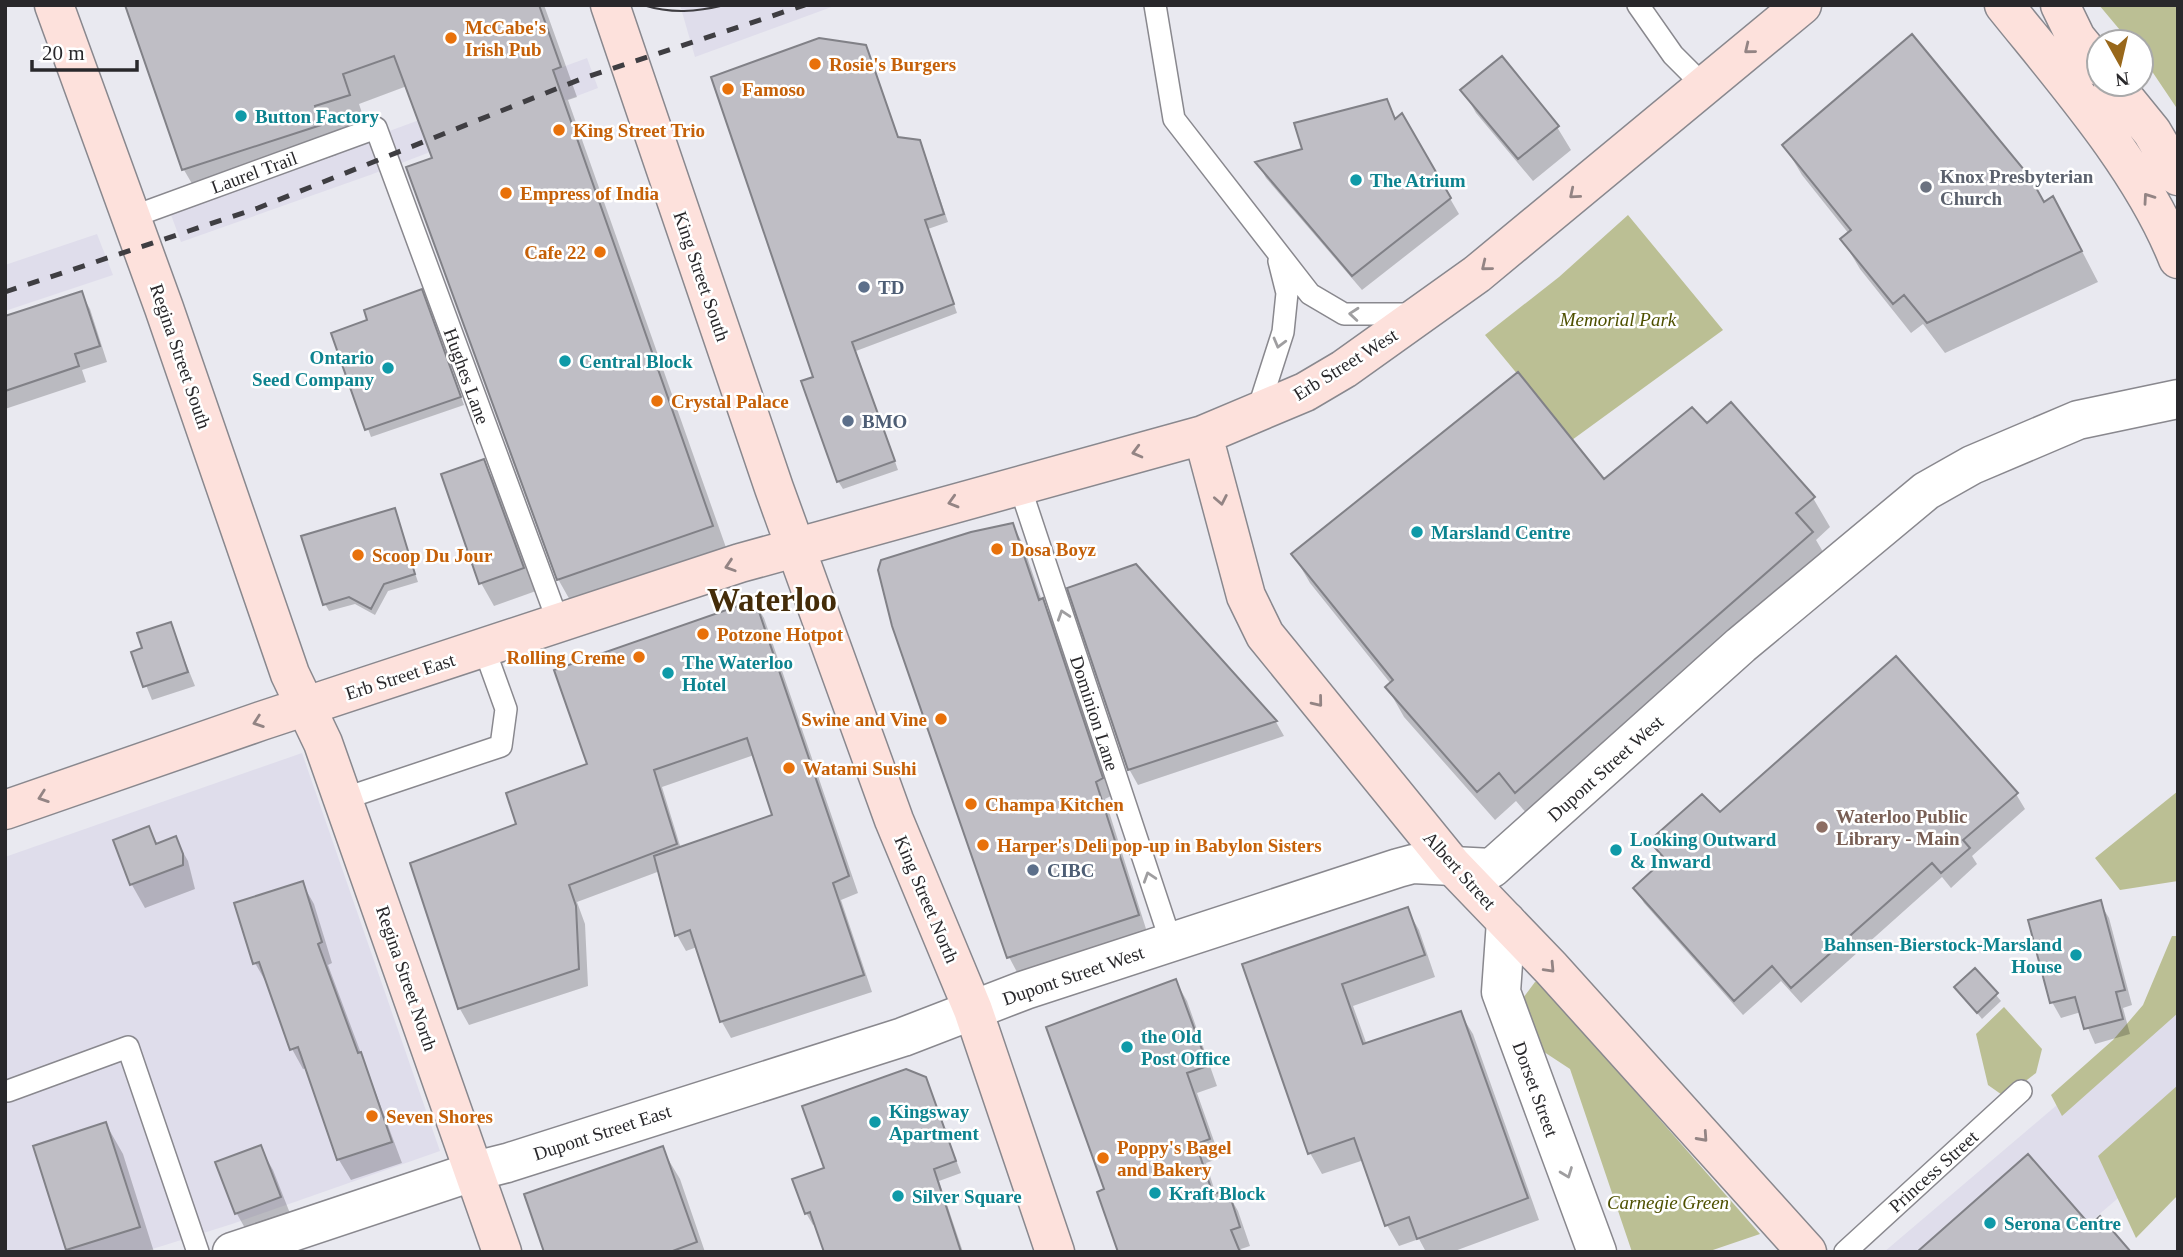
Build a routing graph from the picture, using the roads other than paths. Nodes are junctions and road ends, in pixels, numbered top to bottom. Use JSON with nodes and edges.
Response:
{"nodes":[{"id":1,"x":54,"y":5,"type":"edge"},
{"id":2,"x":610,"y":5,"type":"edge"},
{"id":3,"x":1155,"y":5,"type":"edge"},
{"id":4,"x":1638,"y":5,"type":"edge"},
{"id":5,"x":1802,"y":5,"type":"edge"},
{"id":6,"x":2004,"y":5,"type":"edge"},
{"id":7,"x":2060,"y":5,"type":"edge"},
{"id":8,"x":2085,"y":49,"type":"edge"},
{"id":9,"x":1704,"y":86,"type":"junction"},
{"id":10,"x":2124,"y":98,"type":"edge"},
{"id":11,"x":376,"y":128,"type":"joint"},
{"id":12,"x":2178,"y":176,"type":"edge"},
{"id":13,"x":132,"y":217,"type":"junction"},
{"id":14,"x":1276,"y":252,"type":"junction"},
{"id":15,"x":2178,"y":259,"type":"edge"},
{"id":16,"x":1422,"y":314,"type":"junction"},
{"id":17,"x":2178,"y":399,"type":"edge"},
{"id":18,"x":1257,"y":413,"type":"junction"},
{"id":19,"x":1203,"y":435,"type":"junction"},
{"id":20,"x":1019,"y":484,"type":"junction"},
{"id":21,"x":796,"y":547,"type":"junction"},
{"id":22,"x":559,"y":624,"type":"junction"},
{"id":23,"x":484,"y":648,"type":"junction"},
{"id":24,"x":306,"y":706,"type":"junction"},
{"id":25,"x":343,"y":799,"type":"junction"},
{"id":26,"x":5,"y":810,"type":"edge"},
{"id":27,"x":1452,"y":866,"type":"junction"},
{"id":28,"x":1506,"y":921,"type":"junction"},
{"id":29,"x":1171,"y":942,"type":"junction"},
{"id":30,"x":973,"y":1010,"type":"junction"},
{"id":31,"x":8,"y":1091,"type":"dead end"},
{"id":32,"x":2021,"y":1091,"type":"dead end"},
{"id":33,"x":475,"y":1171,"type":"junction"},
{"id":34,"x":198,"y":1252,"type":"edge"},
{"id":35,"x":232,"y":1252,"type":"edge"},
{"id":36,"x":502,"y":1252,"type":"edge"},
{"id":37,"x":1055,"y":1252,"type":"edge"},
{"id":38,"x":1597,"y":1252,"type":"edge"},
{"id":39,"x":1807,"y":1252,"type":"edge"},
{"id":40,"x":1845,"y":1252,"type":"edge"}],
"edges":[{"from":1,"to":13,"type":"main road","name":"Regina Street South"},
{"from":2,"to":21,"type":"main road","name":"King Street South"},
{"from":3,"to":14,"type":"lane"},
{"from":4,"to":9,"type":"lane"},
{"from":5,"to":9,"type":"main road","name":"Erb Street West","one_way":true},
{"from":15,"to":6,"type":"main road","one_way":true},
{"from":7,"to":8,"type":"main road"},
{"from":9,"to":16,"type":"main road","name":"Erb Street West","one_way":true},
{"from":10,"to":12,"type":"main road"},
{"from":11,"to":13,"type":"lane","name":"Laurel Trail"},
{"from":11,"to":22,"type":"lane","name":"Hughes Lane"},
{"from":13,"to":24,"type":"main road","name":"Regina Street South"},
{"from":16,"to":14,"type":"lane","one_way":true},
{"from":14,"to":18,"type":"lane","one_way":true},
{"from":16,"to":18,"type":"main road","name":"Erb Street West"},
{"from":17,"to":27,"type":"street","name":"Dupont Street West"},
{"from":18,"to":19,"type":"main road","name":"Erb Street West"},
{"from":19,"to":20,"type":"main road","name":"Erb Street West","one_way":true},
{"from":19,"to":27,"type":"main road","name":"Albert Street","one_way":true},
{"from":20,"to":21,"type":"main road","name":"Erb Street West","one_way":true},
{"from":29,"to":20,"type":"lane","name":"Dominion Lane","one_way":true},
{"from":21,"to":22,"type":"main road","name":"Erb Street East","one_way":true},
{"from":21,"to":30,"type":"main road","name":"King Street North"},
{"from":22,"to":23,"type":"main road","name":"Erb Street East"},
{"from":23,"to":24,"type":"main road","name":"Erb Street East"},
{"from":23,"to":25,"type":"lane"},
{"from":24,"to":25,"type":"main road","name":"Regina Street North"},
{"from":24,"to":26,"type":"main road","name":"Erb Street East","one_way":true},
{"from":25,"to":33,"type":"main road","name":"Regina Street North"},
{"from":27,"to":28,"type":"main road","name":"Albert Street"},
{"from":27,"to":29,"type":"street","name":"Dupont Street West"},
{"from":28,"to":38,"type":"street","name":"Dorset Street","one_way":true},
{"from":28,"to":39,"type":"main road","name":"Albert Street","one_way":true},
{"from":29,"to":30,"type":"street","name":"Dupont Street West"},
{"from":30,"to":33,"type":"street","name":"Dupont Street East"},
{"from":30,"to":37,"type":"main road","name":"King Street North"},
{"from":31,"to":34,"type":"lane"},
{"from":32,"to":40,"type":"lane","name":"Princess Street"},
{"from":33,"to":35,"type":"street","name":"Dupont Street East"},
{"from":33,"to":36,"type":"main road","name":"Regina Street North"}]}
